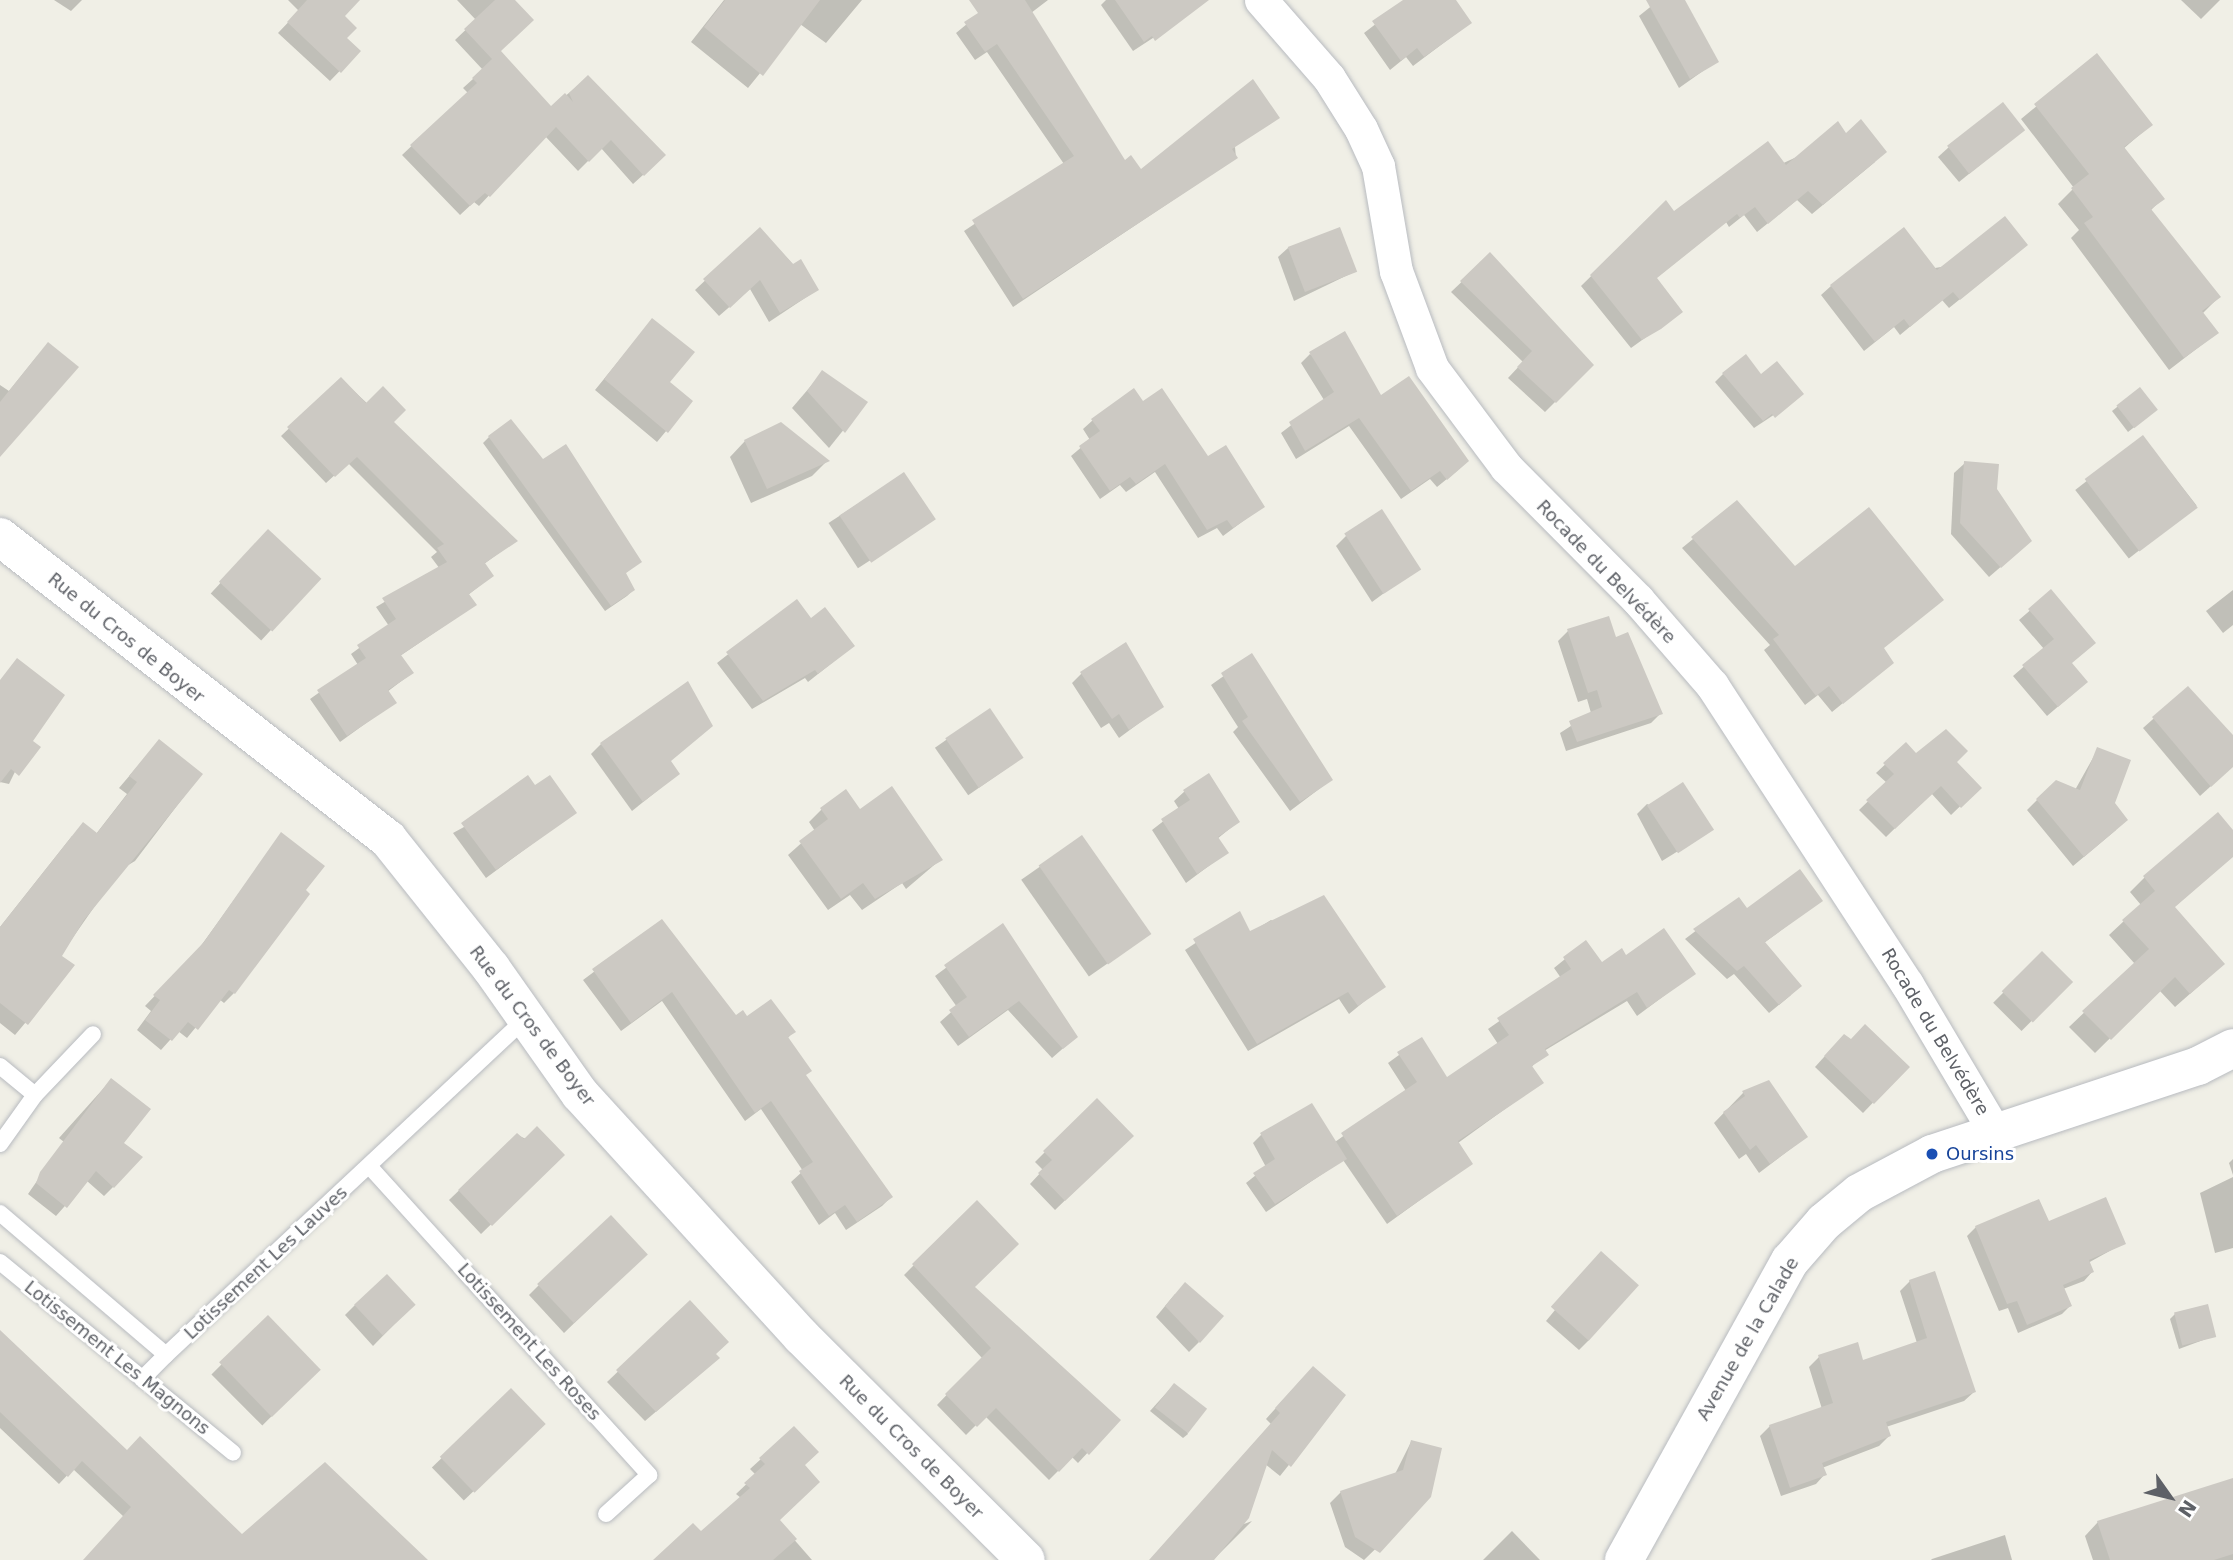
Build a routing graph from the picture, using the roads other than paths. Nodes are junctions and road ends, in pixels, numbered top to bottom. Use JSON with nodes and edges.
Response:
{"nodes":[{"id":1,"x":1261,"y":0,"type":"edge"},
{"id":2,"x":2,"y":543,"type":"edge"},
{"id":3,"x":524,"y":1020,"type":"junction"},
{"id":4,"x":93,"y":1034,"type":"dead end"},
{"id":5,"x":2233,"y":1048,"type":"edge"},
{"id":6,"x":0,"y":1066,"type":"edge"},
{"id":7,"x":35,"y":1095,"type":"junction"},
{"id":8,"x":1995,"y":1132,"type":"junction"},
{"id":9,"x":0,"y":1144,"type":"edge"},
{"id":10,"x":370,"y":1167,"type":"junction"},
{"id":11,"x":0,"y":1213,"type":"edge"},
{"id":12,"x":0,"y":1262,"type":"edge"},
{"id":13,"x":166,"y":1355,"type":"junction"},
{"id":14,"x":142,"y":1379,"type":"junction"},
{"id":15,"x":233,"y":1453,"type":"dead end"},
{"id":16,"x":606,"y":1514,"type":"dead end"},
{"id":17,"x":1026,"y":1560,"type":"edge"},
{"id":18,"x":1626,"y":1560,"type":"edge"}],
"edges":[{"from":1,"to":8,"type":"street","name":"Rocade du Belvédère"},
{"from":2,"to":3,"type":"street","name":"Rue du Cros de Boyer"},
{"from":3,"to":10,"type":"lane","name":"Lotissement Les Lauves"},
{"from":3,"to":17,"type":"street","name":"Rue du Cros de Boyer"},
{"from":4,"to":7,"type":"lane"},
{"from":5,"to":8,"type":"street","name":"Avenue de la Calade"},
{"from":6,"to":7,"type":"lane"},
{"from":7,"to":9,"type":"lane"},
{"from":8,"to":18,"type":"street","name":"Avenue de la Calade"},
{"from":10,"to":13,"type":"lane","name":"Lotissement Les Lauves"},
{"from":10,"to":16,"type":"lane","name":"Lotissement Les Roses"},
{"from":11,"to":13,"type":"lane"},
{"from":12,"to":14,"type":"lane","name":"Lotissement Les Magnons"},
{"from":13,"to":14,"type":"lane","name":"Lotissement Les Lauves"},
{"from":14,"to":15,"type":"lane","name":"Lotissement Les Magnons"}]}
